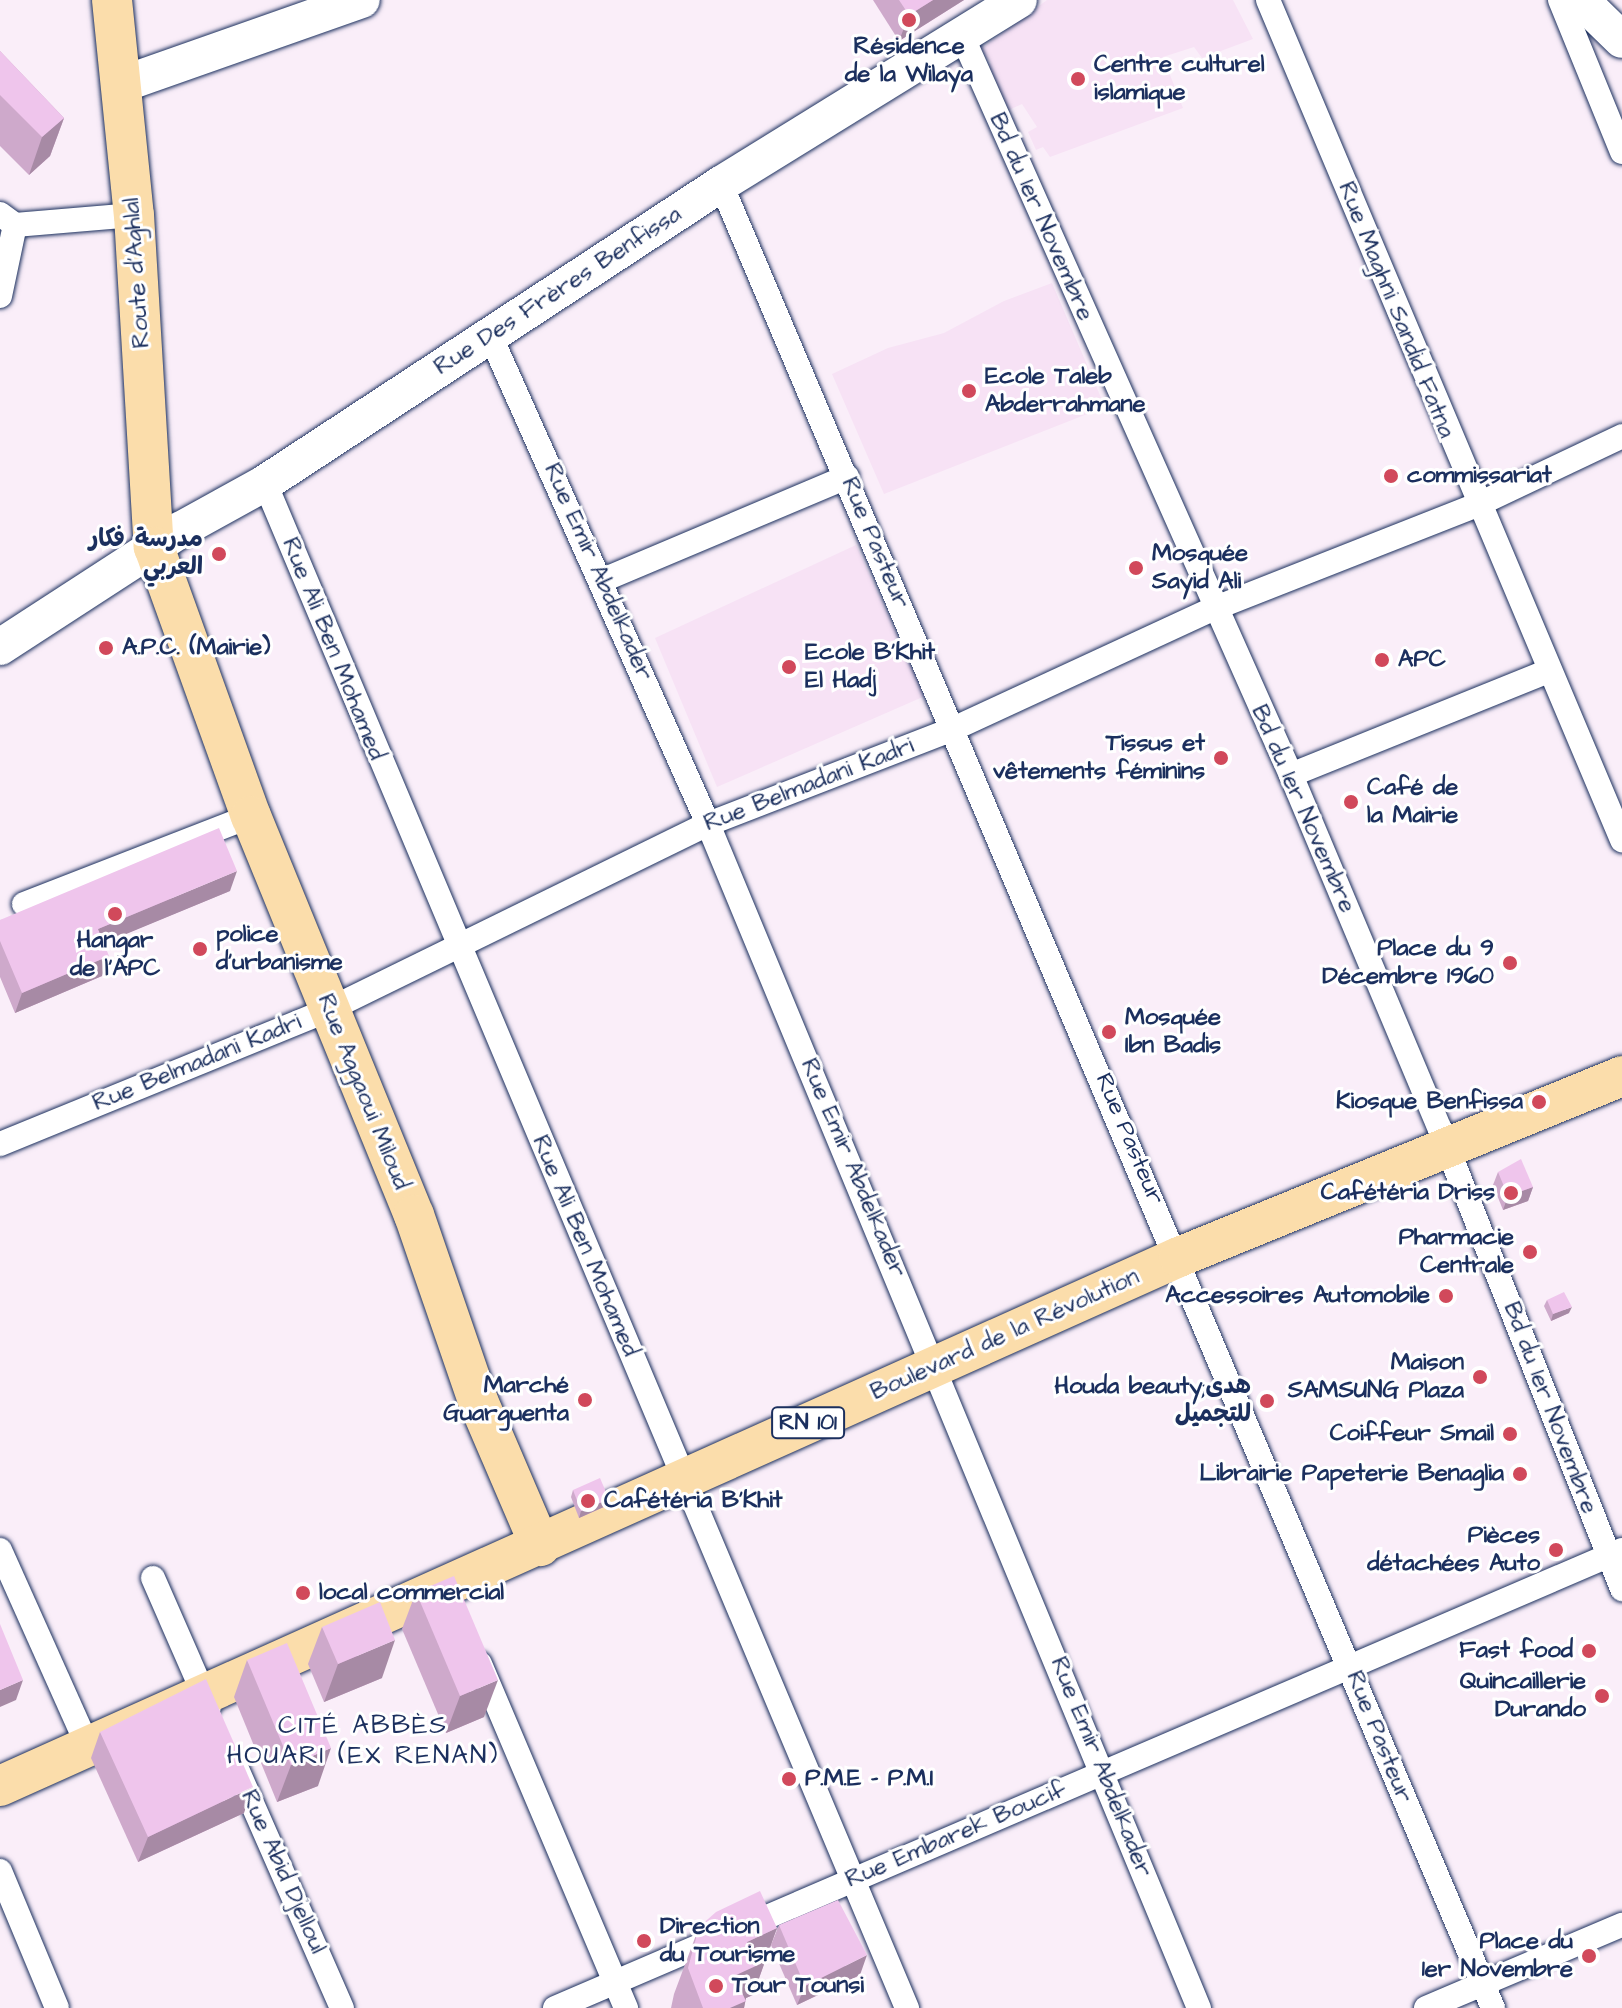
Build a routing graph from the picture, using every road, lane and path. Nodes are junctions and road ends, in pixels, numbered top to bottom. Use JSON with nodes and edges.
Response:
{"nodes":[{"id":1,"x":112,"y":0,"type":"edge"},
{"id":2,"x":362,"y":0,"type":"edge"},
{"id":3,"x":1019,"y":0,"type":"edge"},
{"id":4,"x":1268,"y":0,"type":"edge"},
{"id":5,"x":1560,"y":0,"type":"edge"},
{"id":6,"x":1581,"y":0,"type":"edge"},
{"id":7,"x":963,"y":38,"type":"junction"},
{"id":8,"x":1622,"y":40,"type":"edge"},
{"id":9,"x":123,"y":84,"type":"junction"},
{"id":10,"x":1622,"y":152,"type":"edge"},
{"id":11,"x":721,"y":184,"type":"junction"},
{"id":12,"x":134,"y":215,"type":"junction"},
{"id":13,"x":7,"y":219,"type":"edge"},
{"id":14,"x":0,"y":296,"type":"edge"},
{"id":15,"x":490,"y":335,"type":"junction"},
{"id":16,"x":1622,"y":436,"type":"edge"},
{"id":17,"x":847,"y":477,"type":"junction"},
{"id":18,"x":265,"y":483,"type":"junction"},
{"id":19,"x":1477,"y":505,"type":"junction"},
{"id":20,"x":154,"y":547,"type":"junction"},
{"id":21,"x":603,"y":580,"type":"junction"},
{"id":22,"x":1213,"y":609,"type":"junction"},
{"id":23,"x":0,"y":647,"type":"edge"},
{"id":24,"x":1549,"y":671,"type":"junction"},
{"id":25,"x":955,"y":728,"type":"junction"},
{"id":26,"x":1291,"y":775,"type":"junction"},
{"id":27,"x":251,"y":816,"type":"junction"},
{"id":28,"x":708,"y":824,"type":"junction"},
{"id":29,"x":1622,"y":840,"type":"edge"},
{"id":30,"x":24,"y":904,"type":"dead end"},
{"id":31,"x":461,"y":945,"type":"junction"},
{"id":32,"x":328,"y":1010,"type":"junction"},
{"id":33,"x":1622,"y":1076,"type":"edge"},
{"id":34,"x":1444,"y":1139,"type":"junction"},
{"id":35,"x":0,"y":1144,"type":"edge"},
{"id":36,"x":1179,"y":1257,"type":"junction"},
{"id":37,"x":936,"y":1365,"type":"junction"},
{"id":38,"x":684,"y":1479,"type":"junction"},
{"id":39,"x":540,"y":1546,"type":"junction"},
{"id":40,"x":0,"y":1550,"type":"edge"},
{"id":41,"x":1615,"y":1552,"type":"edge"},
{"id":42,"x":153,"y":1578,"type":"dead end"},
{"id":43,"x":1622,"y":1589,"type":"edge"},
{"id":44,"x":473,"y":1645,"type":"edge"},
{"id":45,"x":1351,"y":1670,"type":"junction"},
{"id":46,"x":203,"y":1693,"type":"junction"},
{"id":47,"x":89,"y":1749,"type":"junction"},
{"id":48,"x":1102,"y":1771,"type":"junction"},
{"id":49,"x":0,"y":1786,"type":"edge"},
{"id":50,"x":0,"y":1871,"type":"edge"},
{"id":51,"x":853,"y":1879,"type":"junction"},
{"id":52,"x":1622,"y":1925,"type":"edge"},
{"id":53,"x":615,"y":1982,"type":"junction"},
{"id":54,"x":1483,"y":1984,"type":"junction"},
{"id":55,"x":57,"y":2008,"type":"edge"},
{"id":56,"x":342,"y":2008,"type":"edge"},
{"id":57,"x":555,"y":2008,"type":"edge"},
{"id":58,"x":626,"y":2008,"type":"edge"},
{"id":59,"x":907,"y":2008,"type":"edge"},
{"id":60,"x":1199,"y":2008,"type":"edge"},
{"id":61,"x":1426,"y":2008,"type":"edge"},
{"id":62,"x":1493,"y":2008,"type":"edge"}],
"edges":[{"from":1,"to":9,"type":"main road","name":"Route d'Aghlal"},
{"from":2,"to":9,"type":"main road"},
{"from":3,"to":7,"type":"main road","name":"Rue Des Frères Benfissa"},
{"from":4,"to":19,"type":"street","name":"Rue Maghni Sandid Fatna"},
{"from":5,"to":10,"type":"street"},
{"from":6,"to":8,"type":"main road"},
{"from":7,"to":11,"type":"main road","name":"Rue Des Frères Benfissa"},
{"from":7,"to":22,"type":"street","name":"Bd du 1er Novembre"},
{"from":9,"to":12,"type":"main road","name":"Route d'Aghlal"},
{"from":11,"to":15,"type":"main road","name":"Rue Des Frères Benfissa"},
{"from":11,"to":17,"type":"street","name":"Rue Pasteur"},
{"from":12,"to":13,"type":"street"},
{"from":12,"to":20,"type":"main road","name":"Route d'Aghlal"},
{"from":13,"to":14,"type":"street"},
{"from":15,"to":18,"type":"main road","name":"Rue Des Frères Benfissa"},
{"from":15,"to":21,"type":"street","name":"Rue Emir Abdelkader"},
{"from":16,"to":19,"type":"street","name":"Rue Belmadani Kadri"},
{"from":17,"to":21,"type":"street"},
{"from":17,"to":25,"type":"street","name":"Rue Pasteur"},
{"from":18,"to":20,"type":"main road","name":"Rue Des Frères Benfissa"},
{"from":18,"to":31,"type":"street","name":"Rue Ali Ben Mohamed"},
{"from":19,"to":22,"type":"street","name":"Rue Belmadani Kadri"},
{"from":19,"to":24,"type":"street","name":"Rue Maghni Sandid Fatna"},
{"from":20,"to":23,"type":"main road","name":"Rue Des Frères Benfissa"},
{"from":20,"to":27,"type":"main road","name":"Rue Aggaoui Miloud"},
{"from":21,"to":28,"type":"street","name":"Rue Emir Abdelkader"},
{"from":22,"to":25,"type":"street","name":"Rue Belmadani Kadri"},
{"from":22,"to":26,"type":"street","name":"Bd du 1er Novembre"},
{"from":24,"to":26,"type":"street"},
{"from":24,"to":29,"type":"street","name":"Rue Maghni Sandid Fatna"},
{"from":25,"to":28,"type":"street","name":"Rue Belmadani Kadri"},
{"from":25,"to":36,"type":"street","name":"Rue Pasteur"},
{"from":26,"to":34,"type":"street","name":"Bd du 1er Novembre"},
{"from":27,"to":30,"type":"street"},
{"from":27,"to":32,"type":"main road","name":"Rue Aggaoui Miloud"},
{"from":28,"to":31,"type":"street","name":"Rue Belmadani Kadri"},
{"from":28,"to":37,"type":"street","name":"Rue Emir Abdelkader"},
{"from":31,"to":32,"type":"street","name":"Rue Belmadani Kadri"},
{"from":31,"to":38,"type":"street","name":"Rue Ali Ben Mohamed"},
{"from":32,"to":35,"type":"street","name":"Rue Belmadani Kadri"},
{"from":32,"to":39,"type":"main road","name":"Rue Aggaoui Miloud"},
{"from":33,"to":34,"type":"main road","name":"Boulevard de la Révolution","number":"RN 101"},
{"from":34,"to":36,"type":"main road","name":"Boulevard de la Révolution","number":"RN 101"},
{"from":34,"to":41,"type":"street","name":"Bd du 1er Novembre"},
{"from":36,"to":37,"type":"main road","name":"Boulevard de la Révolution","number":"RN 101"},
{"from":36,"to":45,"type":"street","name":"Rue Pasteur"},
{"from":37,"to":38,"type":"main road","name":"Boulevard de la Révolution","number":"RN 101"},
{"from":37,"to":48,"type":"street","name":"Rue Emir Abdelkader"},
{"from":38,"to":39,"type":"main road","name":"Boulevard de la Révolution","number":"RN 101"},
{"from":38,"to":51,"type":"street","name":"Rue Ali Ben Mohamed"},
{"from":39,"to":46,"type":"main road","name":"Boulevard de la Révolution","number":"RN 101"},
{"from":40,"to":47,"type":"street"},
{"from":41,"to":43,"type":"street","name":"Bd du 1er Novembre"},
{"from":41,"to":45,"type":"street","name":"Rue Embarek Boucif"},
{"from":42,"to":46,"type":"street","name":"Rue Abid Djelloul"},
{"from":44,"to":53,"type":"street"},
{"from":45,"to":48,"type":"street","name":"Rue Embarek Boucif"},
{"from":45,"to":54,"type":"street","name":"Rue Pasteur"},
{"from":46,"to":47,"type":"main road","name":"Boulevard de la Révolution","number":"RN 101"},
{"from":46,"to":56,"type":"street","name":"Rue Abid Djelloul"},
{"from":47,"to":49,"type":"main road","name":"Boulevard de la Révolution","number":"RN 101"},
{"from":48,"to":51,"type":"street","name":"Rue Embarek Boucif"},
{"from":48,"to":60,"type":"street","name":"Rue Emir Abdelkader"},
{"from":50,"to":55,"type":"street"},
{"from":51,"to":53,"type":"street","name":"Rue Embarek Boucif"},
{"from":51,"to":59,"type":"street","name":"Rue Ali Ben Mohamed"},
{"from":52,"to":54,"type":"street"},
{"from":53,"to":57,"type":"street","name":"Rue Embarek Boucif"},
{"from":53,"to":58,"type":"street"},
{"from":54,"to":61,"type":"street"},
{"from":54,"to":62,"type":"street","name":"Rue Pasteur"}]}
